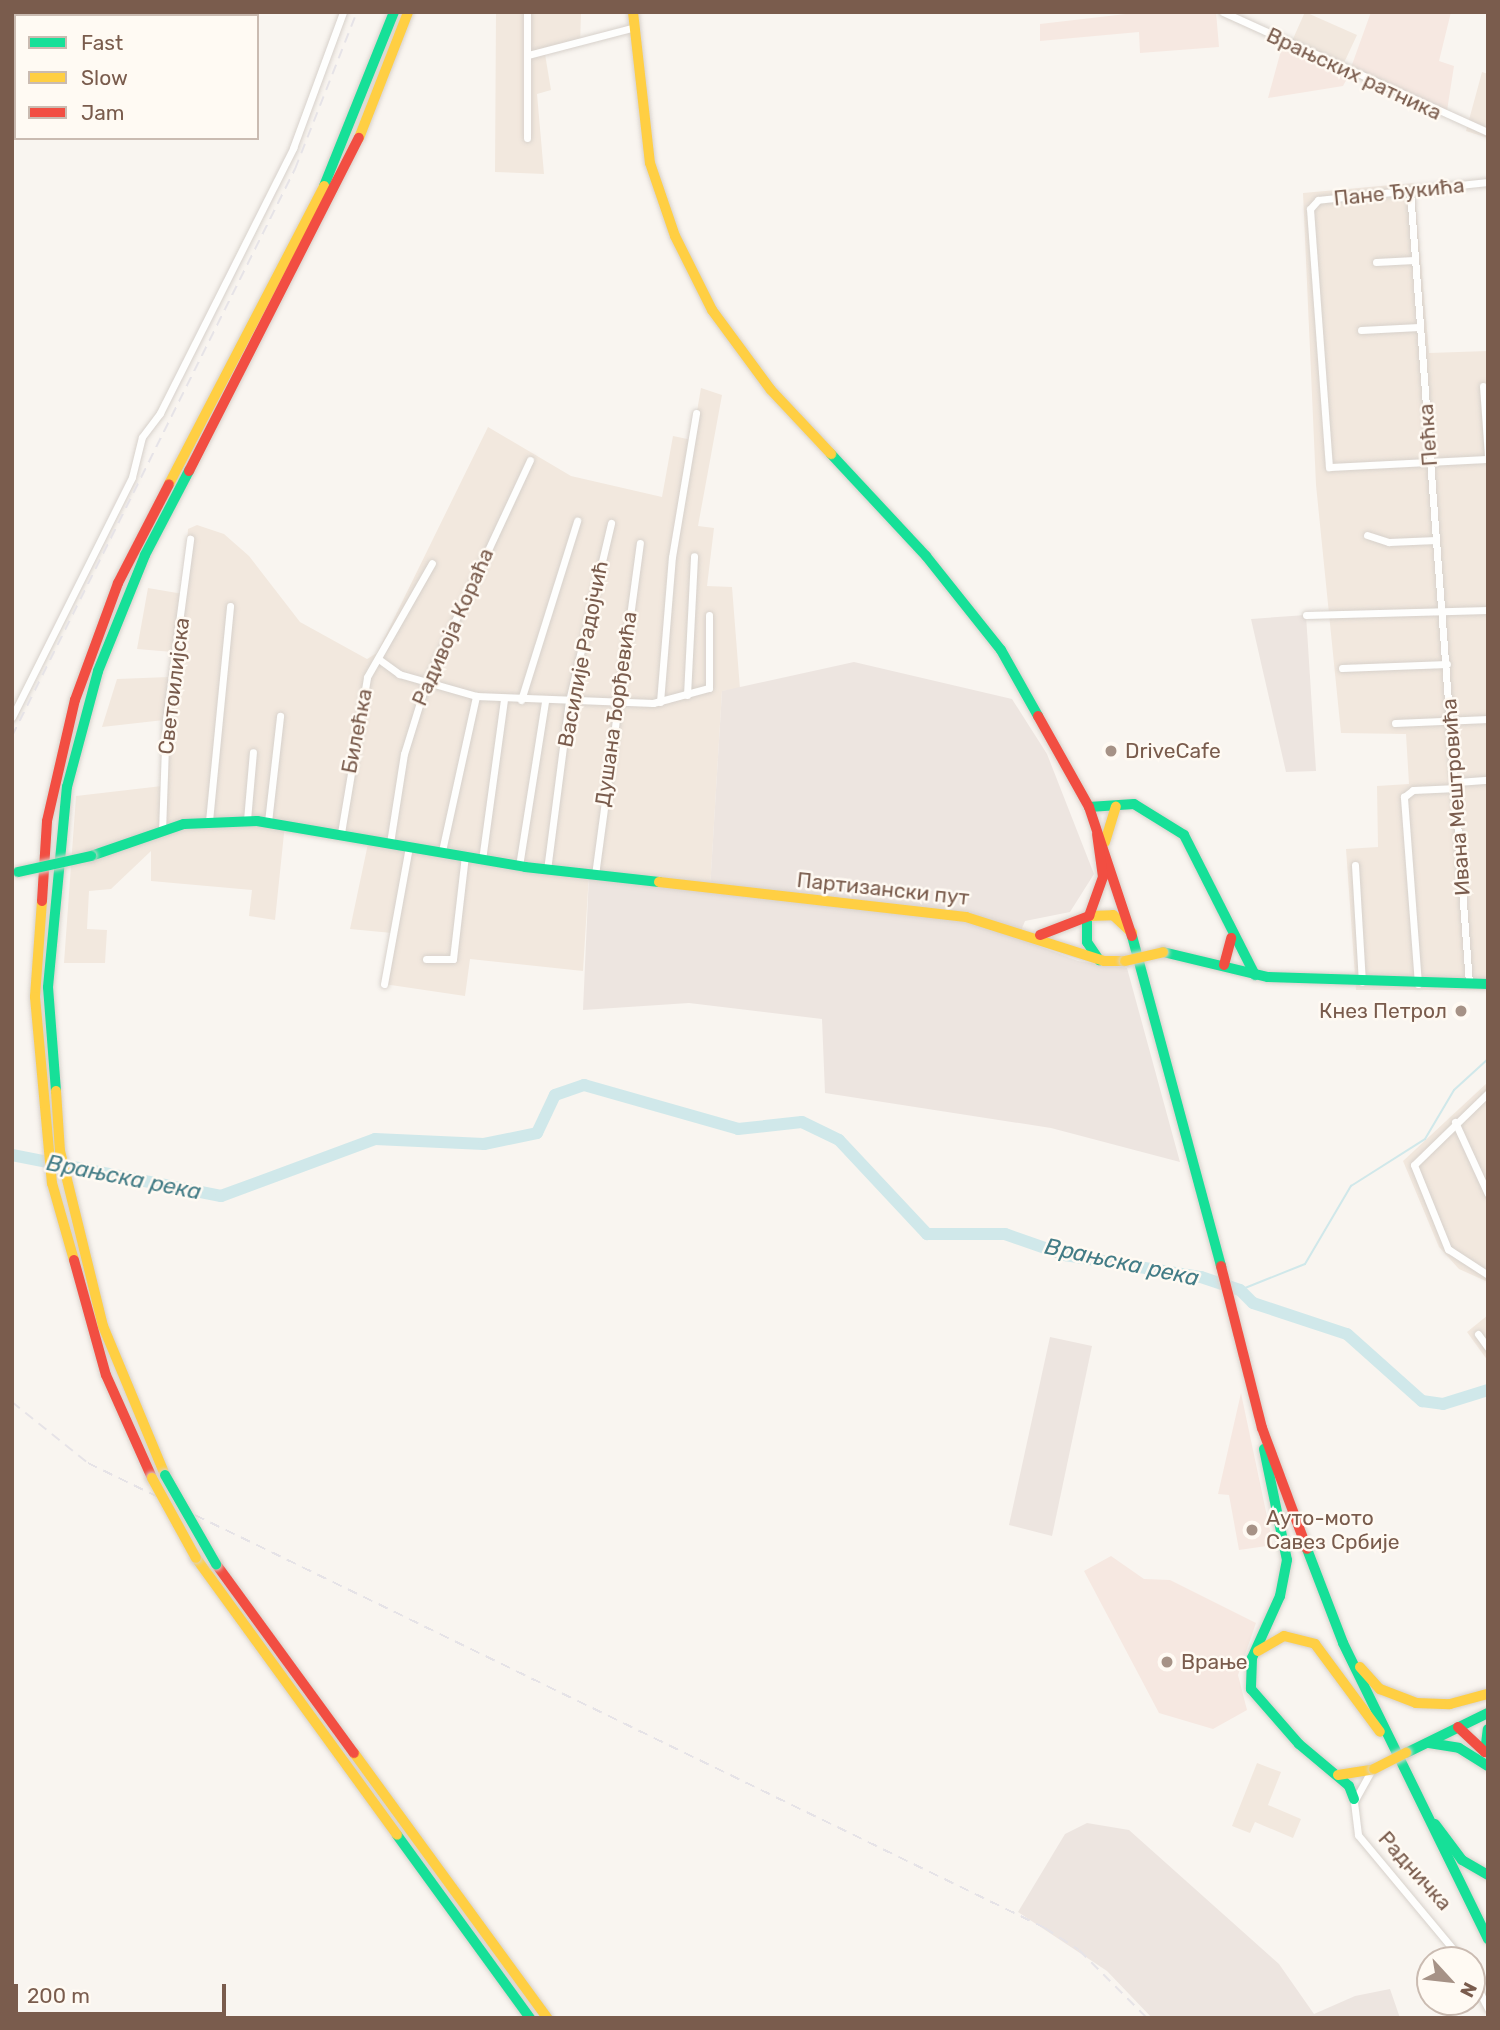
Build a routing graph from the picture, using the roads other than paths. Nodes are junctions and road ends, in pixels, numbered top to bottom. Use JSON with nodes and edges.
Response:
{"nodes":[{"id":1,"x":343,"y":12,"type":"edge"},
{"id":2,"x":394,"y":12,"type":"edge"},
{"id":3,"x":408,"y":12,"type":"edge"},
{"id":4,"x":527,"y":12,"type":"edge"},
{"id":5,"x":633,"y":12,"type":"edge"},
{"id":6,"x":1223,"y":12,"type":"edge"},
{"id":7,"x":632,"y":28,"type":"junction"},
{"id":8,"x":528,"y":55,"type":"junction"},
{"id":9,"x":1488,"y":132,"type":"edge"},
{"id":10,"x":527,"y":138,"type":"dead end"},
{"id":11,"x":1488,"y":182,"type":"edge"},
{"id":12,"x":1410,"y":191,"type":"junction"},
{"id":13,"x":1414,"y":260,"type":"junction"},
{"id":14,"x":1376,"y":262,"type":"dead end"},
{"id":15,"x":1419,"y":327,"type":"junction"},
{"id":16,"x":1361,"y":330,"type":"dead end"},
{"id":17,"x":1483,"y":386,"type":"dead end"},
{"id":18,"x":696,"y":413,"type":"dead end"},
{"id":19,"x":1488,"y":457,"type":"edge"},
{"id":20,"x":530,"y":460,"type":"dead end"},
{"id":21,"x":1430,"y":464,"type":"junction"},
{"id":22,"x":577,"y":521,"type":"dead end"},
{"id":23,"x":611,"y":523,"type":"dead end"},
{"id":24,"x":1367,"y":535,"type":"dead end"},
{"id":25,"x":190,"y":539,"type":"dead end"},
{"id":26,"x":1436,"y":540,"type":"junction"},
{"id":27,"x":640,"y":543,"type":"dead end"},
{"id":28,"x":694,"y":556,"type":"dead end"},
{"id":29,"x":432,"y":563,"type":"dead end"},
{"id":30,"x":230,"y":606,"type":"dead end"},
{"id":31,"x":1488,"y":610,"type":"edge"},
{"id":32,"x":1442,"y":611,"type":"junction"},
{"id":33,"x":709,"y":615,"type":"dead end"},
{"id":34,"x":1306,"y":615,"type":"dead end"},
{"id":35,"x":380,"y":660,"type":"junction"},
{"id":36,"x":1447,"y":664,"type":"junction"},
{"id":37,"x":1342,"y":668,"type":"dead end"},
{"id":38,"x":426,"y":682,"type":"junction"},
{"id":39,"x":687,"y":695,"type":"junction"},
{"id":40,"x":476,"y":696,"type":"junction"},
{"id":41,"x":504,"y":699,"type":"junction"},
{"id":42,"x":521,"y":700,"type":"junction"},
{"id":43,"x":545,"y":701,"type":"junction"},
{"id":44,"x":569,"y":701,"type":"junction"},
{"id":45,"x":660,"y":702,"type":"junction"},
{"id":46,"x":615,"y":704,"type":"junction"},
{"id":47,"x":280,"y":716,"type":"dead end"},
{"id":48,"x":12,"y":717,"type":"edge"},
{"id":49,"x":1488,"y":719,"type":"edge"},
{"id":50,"x":1451,"y":720,"type":"junction"},
{"id":51,"x":1395,"y":723,"type":"dead end"},
{"id":52,"x":253,"y":752,"type":"dead end"},
{"id":53,"x":1488,"y":780,"type":"edge"},
{"id":54,"x":1457,"y":785,"type":"junction"},
{"id":55,"x":1089,"y":807,"type":"junction"},
{"id":56,"x":1117,"y":807,"type":"junction"},
{"id":57,"x":247,"y":820,"type":"junction"},
{"id":58,"x":209,"y":821,"type":"junction"},
{"id":59,"x":268,"y":822,"type":"junction"},
{"id":60,"x":1098,"y":828,"type":"junction"},
{"id":61,"x":162,"y":832,"type":"junction"},
{"id":62,"x":341,"y":833,"type":"junction"},
{"id":63,"x":390,"y":843,"type":"junction"},
{"id":64,"x":1105,"y":845,"type":"junction"},
{"id":65,"x":409,"y":846,"type":"junction"},
{"id":66,"x":442,"y":852,"type":"junction"},
{"id":67,"x":465,"y":856,"type":"junction"},
{"id":68,"x":482,"y":860,"type":"junction"},
{"id":69,"x":1355,"y":865,"type":"dead end"},
{"id":70,"x":519,"y":866,"type":"junction"},
{"id":71,"x":547,"y":870,"type":"junction"},
{"id":72,"x":15,"y":872,"type":"edge"},
{"id":73,"x":595,"y":875,"type":"junction"},
{"id":74,"x":1088,"y":918,"type":"junction"},
{"id":75,"x":1231,"y":934,"type":"junction"},
{"id":76,"x":1036,"y":935,"type":"junction"},
{"id":77,"x":1136,"y":939,"type":"junction"},
{"id":78,"x":426,"y":959,"type":"dead end"},
{"id":79,"x":1099,"y":960,"type":"junction"},
{"id":80,"x":1224,"y":965,"type":"junction"},
{"id":81,"x":1255,"y":975,"type":"junction"},
{"id":82,"x":1362,"y":983,"type":"junction"},
{"id":83,"x":384,"y":984,"type":"dead end"},
{"id":84,"x":1469,"y":984,"type":"junction"},
{"id":85,"x":1488,"y":984,"type":"edge"},
{"id":86,"x":1418,"y":985,"type":"junction"},
{"id":87,"x":1488,"y":1093,"type":"edge"},
{"id":88,"x":1455,"y":1122,"type":"junction"},
{"id":89,"x":1488,"y":1194,"type":"edge"},
{"id":90,"x":1484,"y":1274,"type":"edge"},
{"id":91,"x":1478,"y":1334,"type":"dead end"},
{"id":92,"x":1488,"y":1348,"type":"edge"},
{"id":93,"x":1262,"y":1428,"type":"junction"},
{"id":94,"x":1330,"y":1611,"type":"junction"},
{"id":95,"x":1250,"y":1663,"type":"junction"},
{"id":96,"x":1488,"y":1694,"type":"edge"},
{"id":97,"x":1488,"y":1713,"type":"edge"},
{"id":98,"x":1458,"y":1727,"type":"junction"},
{"id":99,"x":1488,"y":1729,"type":"edge"},
{"id":100,"x":1385,"y":1737,"type":"junction"},
{"id":101,"x":1429,"y":1743,"type":"junction"},
{"id":102,"x":1486,"y":1755,"type":"edge"},
{"id":103,"x":1488,"y":1766,"type":"edge"},
{"id":104,"x":1373,"y":1770,"type":"junction"},
{"id":105,"x":1334,"y":1774,"type":"junction"},
{"id":106,"x":1354,"y":1799,"type":"junction"},
{"id":107,"x":1420,"y":1809,"type":"junction"},
{"id":108,"x":1488,"y":1875,"type":"edge"},
{"id":109,"x":1488,"y":1939,"type":"edge"},
{"id":110,"x":1452,"y":1946,"type":"edge"},
{"id":111,"x":530,"y":2018,"type":"edge"},
{"id":112,"x":547,"y":2018,"type":"edge"}],
"edges":[{"from":1,"to":48,"type":"street"},
{"from":2,"to":111,"type":"main road","bridge":true},
{"from":3,"to":112,"type":"main road","bridge":true},
{"from":4,"to":8,"type":"street"},
{"from":5,"to":7,"type":"main road"},
{"from":6,"to":9,"type":"street","name":"Врањских ратника"},
{"from":7,"to":8,"type":"street"},
{"from":7,"to":55,"type":"main road"},
{"from":8,"to":10,"type":"street"},
{"from":11,"to":12,"type":"street","name":"Пане Ђукића"},
{"from":12,"to":13,"type":"street","name":"Пећка"},
{"from":12,"to":21,"type":"street","name":"Пане Ђукића"},
{"from":13,"to":14,"type":"street"},
{"from":13,"to":15,"type":"street","name":"Пећка"},
{"from":15,"to":16,"type":"street"},
{"from":15,"to":21,"type":"street","name":"Пећка"},
{"from":17,"to":19,"type":"street"},
{"from":18,"to":45,"type":"street"},
{"from":19,"to":21,"type":"street"},
{"from":20,"to":38,"type":"street","name":"Радивоја Кораћа"},
{"from":21,"to":26,"type":"street","name":"Пећка"},
{"from":22,"to":42,"type":"street"},
{"from":23,"to":44,"type":"street","name":"Василије Радојчић"},
{"from":24,"to":26,"type":"street"},
{"from":25,"to":61,"type":"street","name":"Светоилијска"},
{"from":26,"to":32,"type":"street","name":"Пећка"},
{"from":27,"to":46,"type":"street","name":"Душана Ђорђевића"},
{"from":28,"to":39,"type":"street"},
{"from":29,"to":35,"type":"street","name":"Билећка"},
{"from":30,"to":58,"type":"street"},
{"from":31,"to":32,"type":"street"},
{"from":32,"to":34,"type":"street"},
{"from":32,"to":36,"type":"street","name":"Ивана Мештровића"},
{"from":33,"to":39,"type":"street"},
{"from":35,"to":38,"type":"street"},
{"from":35,"to":62,"type":"street","name":"Билећка"},
{"from":36,"to":37,"type":"street"},
{"from":36,"to":50,"type":"street","name":"Ивана Мештровића"},
{"from":38,"to":40,"type":"street"},
{"from":38,"to":63,"type":"street","name":"Радивоја Кораћа"},
{"from":39,"to":45,"type":"street"},
{"from":40,"to":41,"type":"street"},
{"from":40,"to":66,"type":"street"},
{"from":41,"to":42,"type":"street"},
{"from":41,"to":68,"type":"street"},
{"from":42,"to":43,"type":"street"},
{"from":43,"to":44,"type":"street"},
{"from":43,"to":70,"type":"street"},
{"from":44,"to":46,"type":"street"},
{"from":44,"to":71,"type":"street","name":"Василије Радојчић"},
{"from":45,"to":46,"type":"street"},
{"from":46,"to":73,"type":"street","name":"Душана Ђорђевића"},
{"from":47,"to":59,"type":"street"},
{"from":49,"to":50,"type":"street"},
{"from":50,"to":51,"type":"street"},
{"from":50,"to":54,"type":"street","name":"Ивана Мештровића"},
{"from":52,"to":57,"type":"street"},
{"from":53,"to":54,"type":"street"},
{"from":54,"to":84,"type":"street","name":"Ивана Мештровића"},
{"from":54,"to":86,"type":"street"},
{"from":55,"to":56,"type":"main road"},
{"from":55,"to":60,"type":"main road"},
{"from":56,"to":64,"type":"main road"},
{"from":56,"to":75,"type":"main road"},
{"from":57,"to":58,"type":"main road","name":"Партизански пут"},
{"from":57,"to":59,"type":"main road","name":"Партизански пут"},
{"from":58,"to":61,"type":"main road","name":"Партизански пут"},
{"from":59,"to":62,"type":"main road","name":"Партизански пут"},
{"from":60,"to":64,"type":"main road"},
{"from":60,"to":74,"type":"main road"},
{"from":61,"to":72,"type":"main road","name":"Партизански пут","bridge":true},
{"from":62,"to":63,"type":"main road","name":"Партизански пут"},
{"from":63,"to":65,"type":"main road","name":"Партизански пут"},
{"from":64,"to":77,"type":"main road"},
{"from":65,"to":66,"type":"main road","name":"Партизански пут"},
{"from":65,"to":83,"type":"street"},
{"from":66,"to":67,"type":"main road","name":"Партизански пут"},
{"from":67,"to":68,"type":"main road","name":"Партизански пут"},
{"from":67,"to":78,"type":"street"},
{"from":68,"to":70,"type":"main road","name":"Партизански пут"},
{"from":69,"to":82,"type":"street"},
{"from":70,"to":71,"type":"main road","name":"Партизански пут"},
{"from":71,"to":73,"type":"main road","name":"Партизански пут"},
{"from":73,"to":76,"type":"main road","name":"Партизански пут"},
{"from":74,"to":76,"type":"main road"},
{"from":74,"to":77,"type":"main road"},
{"from":74,"to":79,"type":"main road"},
{"from":75,"to":80,"type":"main road"},
{"from":75,"to":81,"type":"main road"},
{"from":76,"to":79,"type":"main road","name":"Партизански пут"},
{"from":77,"to":93,"type":"main road"},
{"from":79,"to":80,"type":"main road","name":"Партизански пут","bridge":true},
{"from":80,"to":81,"type":"main road","name":"Партизански пут"},
{"from":81,"to":82,"type":"main road","name":"Партизански пут"},
{"from":82,"to":86,"type":"main road","name":"Партизански пут"},
{"from":84,"to":85,"type":"main road","name":"Партизански пут"},
{"from":84,"to":86,"type":"main road","name":"Партизански пут"},
{"from":87,"to":88,"type":"street"},
{"from":88,"to":89,"type":"street"},
{"from":88,"to":90,"type":"street"},
{"from":91,"to":92,"type":"street"},
{"from":93,"to":94,"type":"main road"},
{"from":93,"to":95,"type":"main road"},
{"from":94,"to":96,"type":"main road"},
{"from":94,"to":100,"type":"main road"},
{"from":95,"to":100,"type":"main road"},
{"from":95,"to":105,"type":"main road"},
{"from":97,"to":98,"type":"main road"},
{"from":98,"to":101,"type":"main road"},
{"from":98,"to":102,"type":"main road"},
{"from":99,"to":102,"type":"main road"},
{"from":100,"to":107,"type":"main road"},
{"from":101,"to":103,"type":"main road"},
{"from":101,"to":104,"type":"main road","bridge":true},
{"from":104,"to":105,"type":"main road"},
{"from":104,"to":106,"type":"street"},
{"from":105,"to":106,"type":"main road"},
{"from":106,"to":110,"type":"street","name":"Радничка"},
{"from":107,"to":108,"type":"main road"},
{"from":107,"to":109,"type":"main road"}]}
